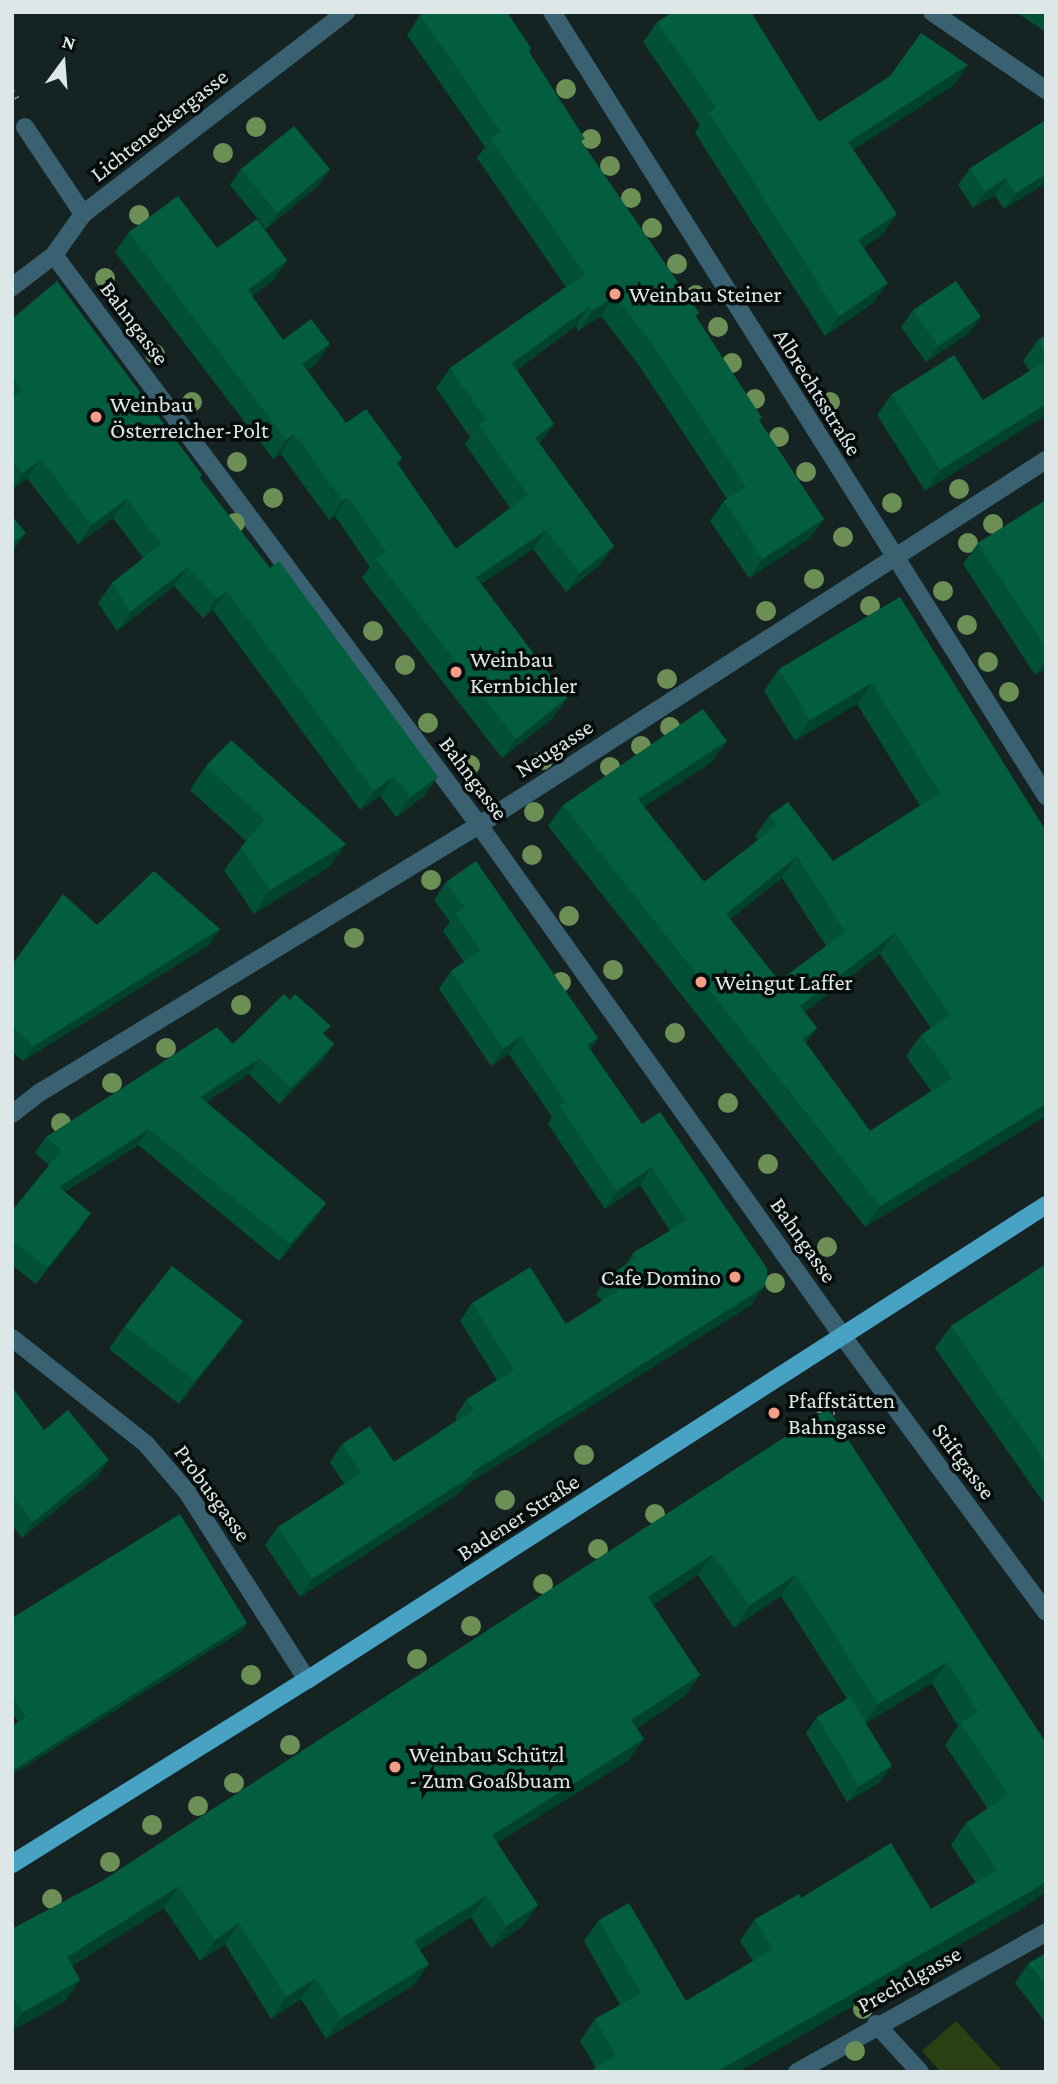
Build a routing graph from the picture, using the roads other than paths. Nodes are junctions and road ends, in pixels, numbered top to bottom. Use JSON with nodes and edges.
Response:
{"nodes":[{"id":1,"x":346,"y":12,"type":"edge"},
{"id":2,"x":552,"y":12,"type":"edge"},
{"id":3,"x":932,"y":12,"type":"edge"},
{"id":4,"x":1046,"y":90,"type":"edge"},
{"id":5,"x":25,"y":127,"type":"dead end"},
{"id":6,"x":83,"y":214,"type":"junction"},
{"id":7,"x":54,"y":255,"type":"junction"},
{"id":8,"x":12,"y":287,"type":"edge"},
{"id":9,"x":1046,"y":460,"type":"edge"},
{"id":10,"x":893,"y":559,"type":"junction"},
{"id":11,"x":1046,"y":796,"type":"edge"},
{"id":12,"x":479,"y":825,"type":"junction"},
{"id":13,"x":12,"y":1114,"type":"edge"},
{"id":14,"x":1046,"y":1205,"type":"edge"},
{"id":15,"x":12,"y":1338,"type":"edge"},
{"id":16,"x":844,"y":1338,"type":"junction"},
{"id":17,"x":1046,"y":1612,"type":"edge"},
{"id":18,"x":307,"y":1680,"type":"junction"},
{"id":19,"x":12,"y":1864,"type":"edge"},
{"id":20,"x":1046,"y":1933,"type":"edge"},
{"id":21,"x":876,"y":2024,"type":"junction"},
{"id":22,"x":797,"y":2072,"type":"edge"},
{"id":23,"x":920,"y":2072,"type":"edge"}],
"edges":[{"from":1,"to":6,"type":"street","name":"Lichteneckergasse"},
{"from":2,"to":10,"type":"street","name":"Albrechtsstraße"},
{"from":3,"to":4,"type":"street"},
{"from":5,"to":6,"type":"street"},
{"from":6,"to":7,"type":"street","name":"Lichteneckergasse"},
{"from":7,"to":8,"type":"street","name":"Lichteneckergasse"},
{"from":7,"to":12,"type":"street","name":"Bahngasse"},
{"from":9,"to":10,"type":"street","name":"Neugasse"},
{"from":10,"to":11,"type":"street","name":"Albrechtsstraße"},
{"from":10,"to":12,"type":"street","name":"Neugasse"},
{"from":12,"to":13,"type":"street","name":"Neugasse"},
{"from":12,"to":16,"type":"street","name":"Bahngasse"},
{"from":14,"to":16,"type":"main road","name":"Badener Straße"},
{"from":15,"to":18,"type":"street","name":"Probusgasse"},
{"from":16,"to":17,"type":"street","name":"Stiftgasse"},
{"from":16,"to":18,"type":"main road","name":"Badener Straße"},
{"from":18,"to":19,"type":"main road","name":"Badener Straße"},
{"from":20,"to":21,"type":"street","name":"Prechtlgasse"},
{"from":21,"to":22,"type":"street","name":"Prechtlgasse"},
{"from":21,"to":23,"type":"street"}]}
